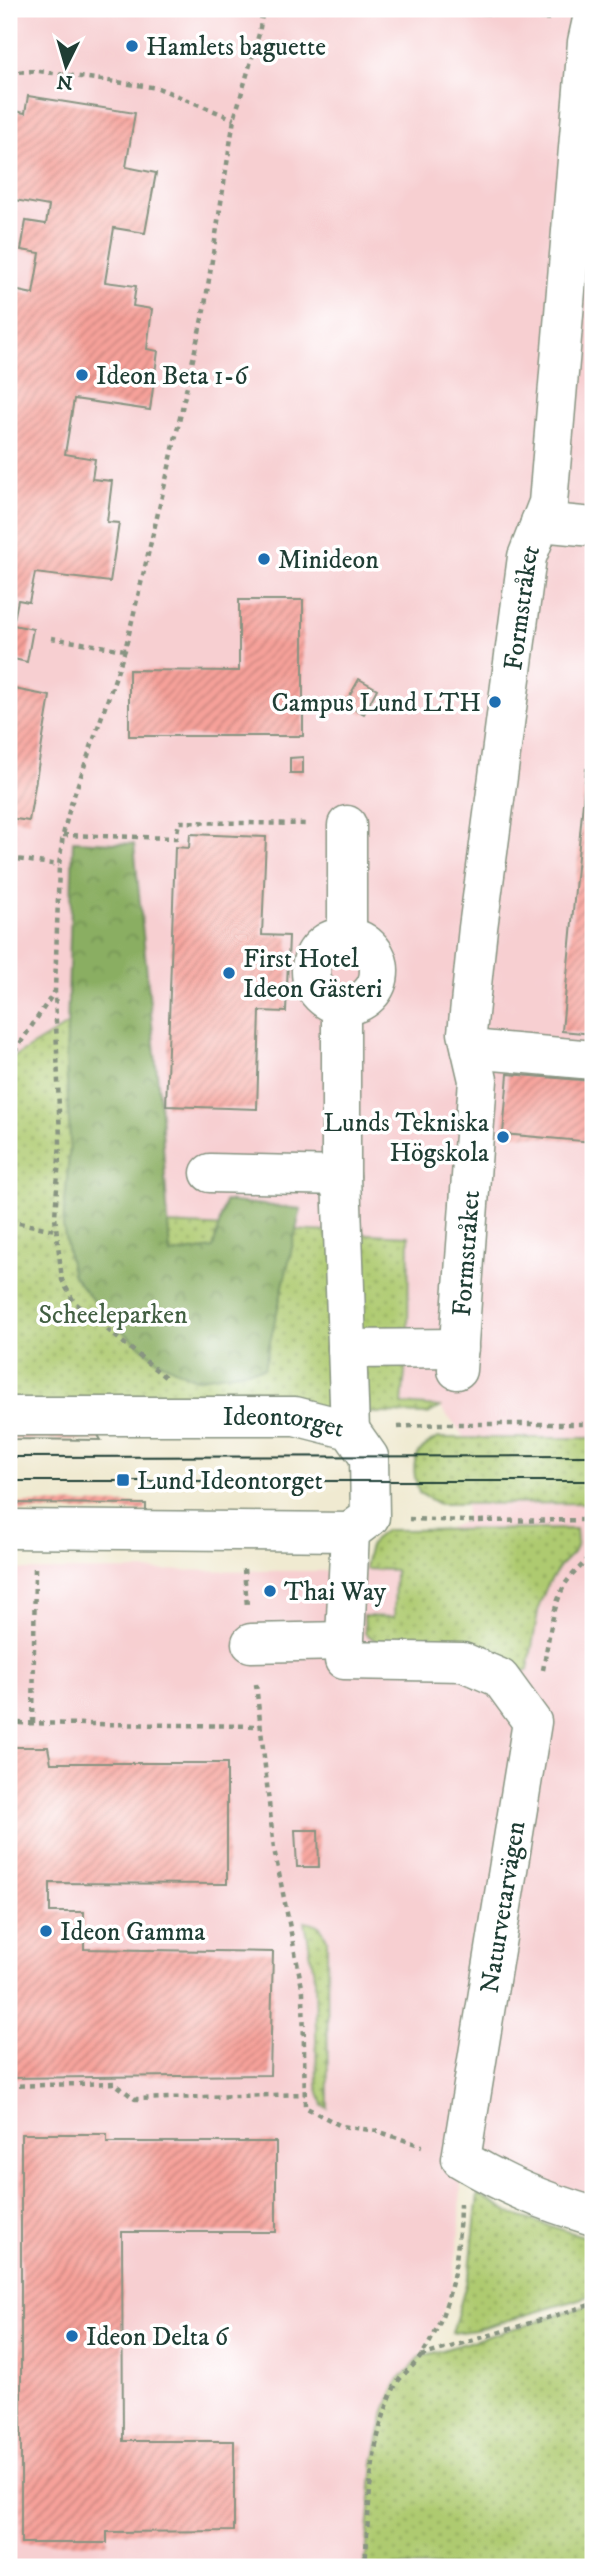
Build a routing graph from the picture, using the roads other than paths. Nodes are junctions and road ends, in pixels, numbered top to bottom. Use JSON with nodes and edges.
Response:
{"nodes":[{"id":1,"x":593,"y":15,"type":"edge"},
{"id":2,"x":541,"y":522,"type":"junction"},
{"id":3,"x":593,"y":527,"type":"edge"},
{"id":4,"x":347,"y":825,"type":"road end"},
{"id":5,"x":471,"y":1049,"type":"junction"},
{"id":6,"x":593,"y":1060,"type":"edge"},
{"id":7,"x":210,"y":1173,"type":"dead end"},
{"id":8,"x":341,"y":1176,"type":"junction"},
{"id":9,"x":347,"y":1349,"type":"junction"},
{"id":10,"x":9,"y":1416,"type":"edge"},
{"id":11,"x":349,"y":1430,"type":"junction"},
{"id":12,"x":22,"y":1529,"type":"edge"},
{"id":13,"x":350,"y":1532,"type":"junction"},
{"id":14,"x":251,"y":1643,"type":"road end"},
{"id":15,"x":344,"y":1651,"type":"junction"},
{"id":16,"x":593,"y":2216,"type":"edge"}],
"edges":[{"from":1,"to":2,"type":"street","name":"Formstråket"},
{"from":2,"to":3,"type":"street"},
{"from":2,"to":5,"type":"street","name":"Formstråket"},
{"from":4,"to":8,"type":"street"},
{"from":5,"to":6,"type":"street"},
{"from":5,"to":9,"type":"street","name":"Formstråket"},
{"from":7,"to":8,"type":"street"},
{"from":8,"to":9,"type":"street"},
{"from":9,"to":11,"type":"street"},
{"from":10,"to":11,"type":"street","name":"Ideontorget"},
{"from":11,"to":13,"type":"street","name":"Ideontorget"},
{"from":12,"to":13,"type":"street"},
{"from":13,"to":15,"type":"street"},
{"from":14,"to":15,"type":"street"},
{"from":15,"to":16,"type":"street","name":"Naturvetarvägen"}]}
